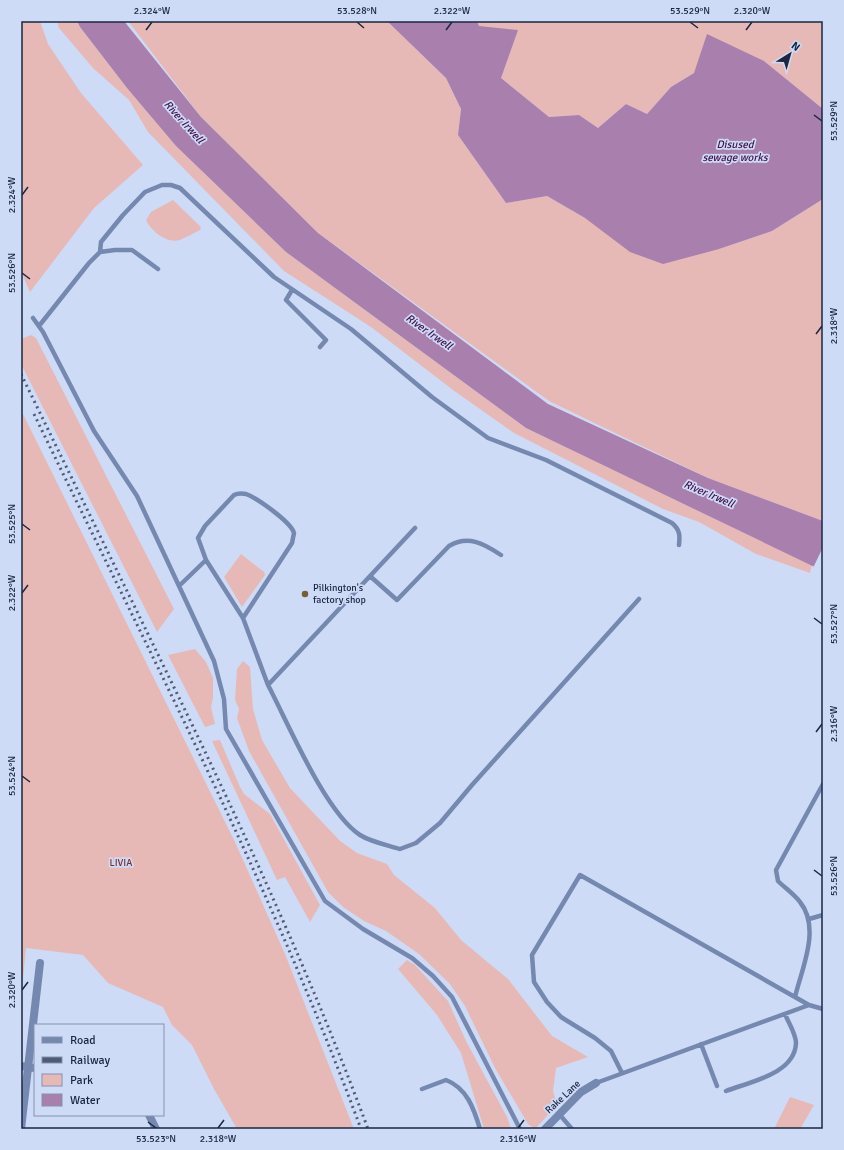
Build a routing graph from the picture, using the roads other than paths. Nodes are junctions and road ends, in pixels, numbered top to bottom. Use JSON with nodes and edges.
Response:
{"nodes":[{"id":1,"x":100,"y":252,"type":"junction"},
{"id":2,"x":158,"y":269,"type":"dead end"},
{"id":3,"x":292,"y":290,"type":"junction"},
{"id":4,"x":33,"y":318,"type":"dead end"},
{"id":5,"x":39,"y":326,"type":"junction"},
{"id":6,"x":320,"y":347,"type":"dead end"},
{"id":7,"x":414,"y":528,"type":"dead end"},
{"id":8,"x":679,"y":545,"type":"dead end"},
{"id":9,"x":501,"y":554,"type":"dead end"},
{"id":10,"x":206,"y":560,"type":"junction"},
{"id":11,"x":370,"y":577,"type":"junction"},
{"id":12,"x":179,"y":586,"type":"junction"},
{"id":13,"x":639,"y":599,"type":"dead end"},
{"id":14,"x":243,"y":618,"type":"junction"},
{"id":15,"x":268,"y":685,"type":"junction"},
{"id":16,"x":823,"y":784,"type":"edge"},
{"id":17,"x":823,"y":915,"type":"edge"},
{"id":18,"x":810,"y":919,"type":"junction"},
{"id":19,"x":40,"y":963,"type":"dead end"},
{"id":20,"x":795,"y":997,"type":"junction"},
{"id":21,"x":809,"y":1005,"type":"junction"},
{"id":22,"x":823,"y":1009,"type":"edge"},
{"id":23,"x":785,"y":1014,"type":"junction"},
{"id":24,"x":701,"y":1044,"type":"junction"},
{"id":25,"x":28,"y":1067,"type":"edge"},
{"id":26,"x":622,"y":1073,"type":"junction"},
{"id":27,"x":596,"y":1083,"type":"joint"},
{"id":28,"x":717,"y":1086,"type":"dead end"},
{"id":29,"x":422,"y":1089,"type":"dead end"},
{"id":30,"x":726,"y":1091,"type":"dead end"},
{"id":31,"x":559,"y":1114,"type":"junction"},
{"id":32,"x":150,"y":1116,"type":"edge"},
{"id":33,"x":21,"y":1129,"type":"edge"},
{"id":34,"x":156,"y":1129,"type":"edge"},
{"id":35,"x":480,"y":1129,"type":"edge"},
{"id":36,"x":520,"y":1129,"type":"edge"},
{"id":37,"x":545,"y":1129,"type":"edge"},
{"id":38,"x":572,"y":1129,"type":"edge"}],
"edges":[{"from":1,"to":2,"type":"lane"},
{"from":1,"to":3,"type":"lane"},
{"from":1,"to":5,"type":"lane"},
{"from":3,"to":6,"type":"lane"},
{"from":3,"to":8,"type":"lane"},
{"from":4,"to":5,"type":"lane"},
{"from":5,"to":12,"type":"lane"},
{"from":7,"to":11,"type":"lane"},
{"from":9,"to":11,"type":"lane"},
{"from":10,"to":12,"type":"lane"},
{"from":10,"to":14,"type":"lane"},
{"from":10,"to":14,"type":"lane"},
{"from":11,"to":15,"type":"lane"},
{"from":12,"to":36,"type":"lane"},
{"from":13,"to":15,"type":"lane"},
{"from":14,"to":15,"type":"lane"},
{"from":16,"to":18,"type":"lane"},
{"from":17,"to":18,"type":"lane"},
{"from":18,"to":20,"type":"lane"},
{"from":19,"to":25,"type":"street"},
{"from":20,"to":21,"type":"lane"},
{"from":20,"to":26,"type":"lane"},
{"from":21,"to":22,"type":"lane"},
{"from":21,"to":23,"type":"lane"},
{"from":23,"to":24,"type":"lane"},
{"from":23,"to":30,"type":"lane"},
{"from":24,"to":26,"type":"lane"},
{"from":24,"to":28,"type":"lane"},
{"from":25,"to":33,"type":"street"},
{"from":26,"to":27,"type":"lane"},
{"from":27,"to":31,"type":"street","name":"Rake Lane"},
{"from":29,"to":35,"type":"lane"},
{"from":31,"to":37,"type":"street","name":"Rake Lane"},
{"from":31,"to":38,"type":"lane"},
{"from":32,"to":34,"type":"street"}]}
